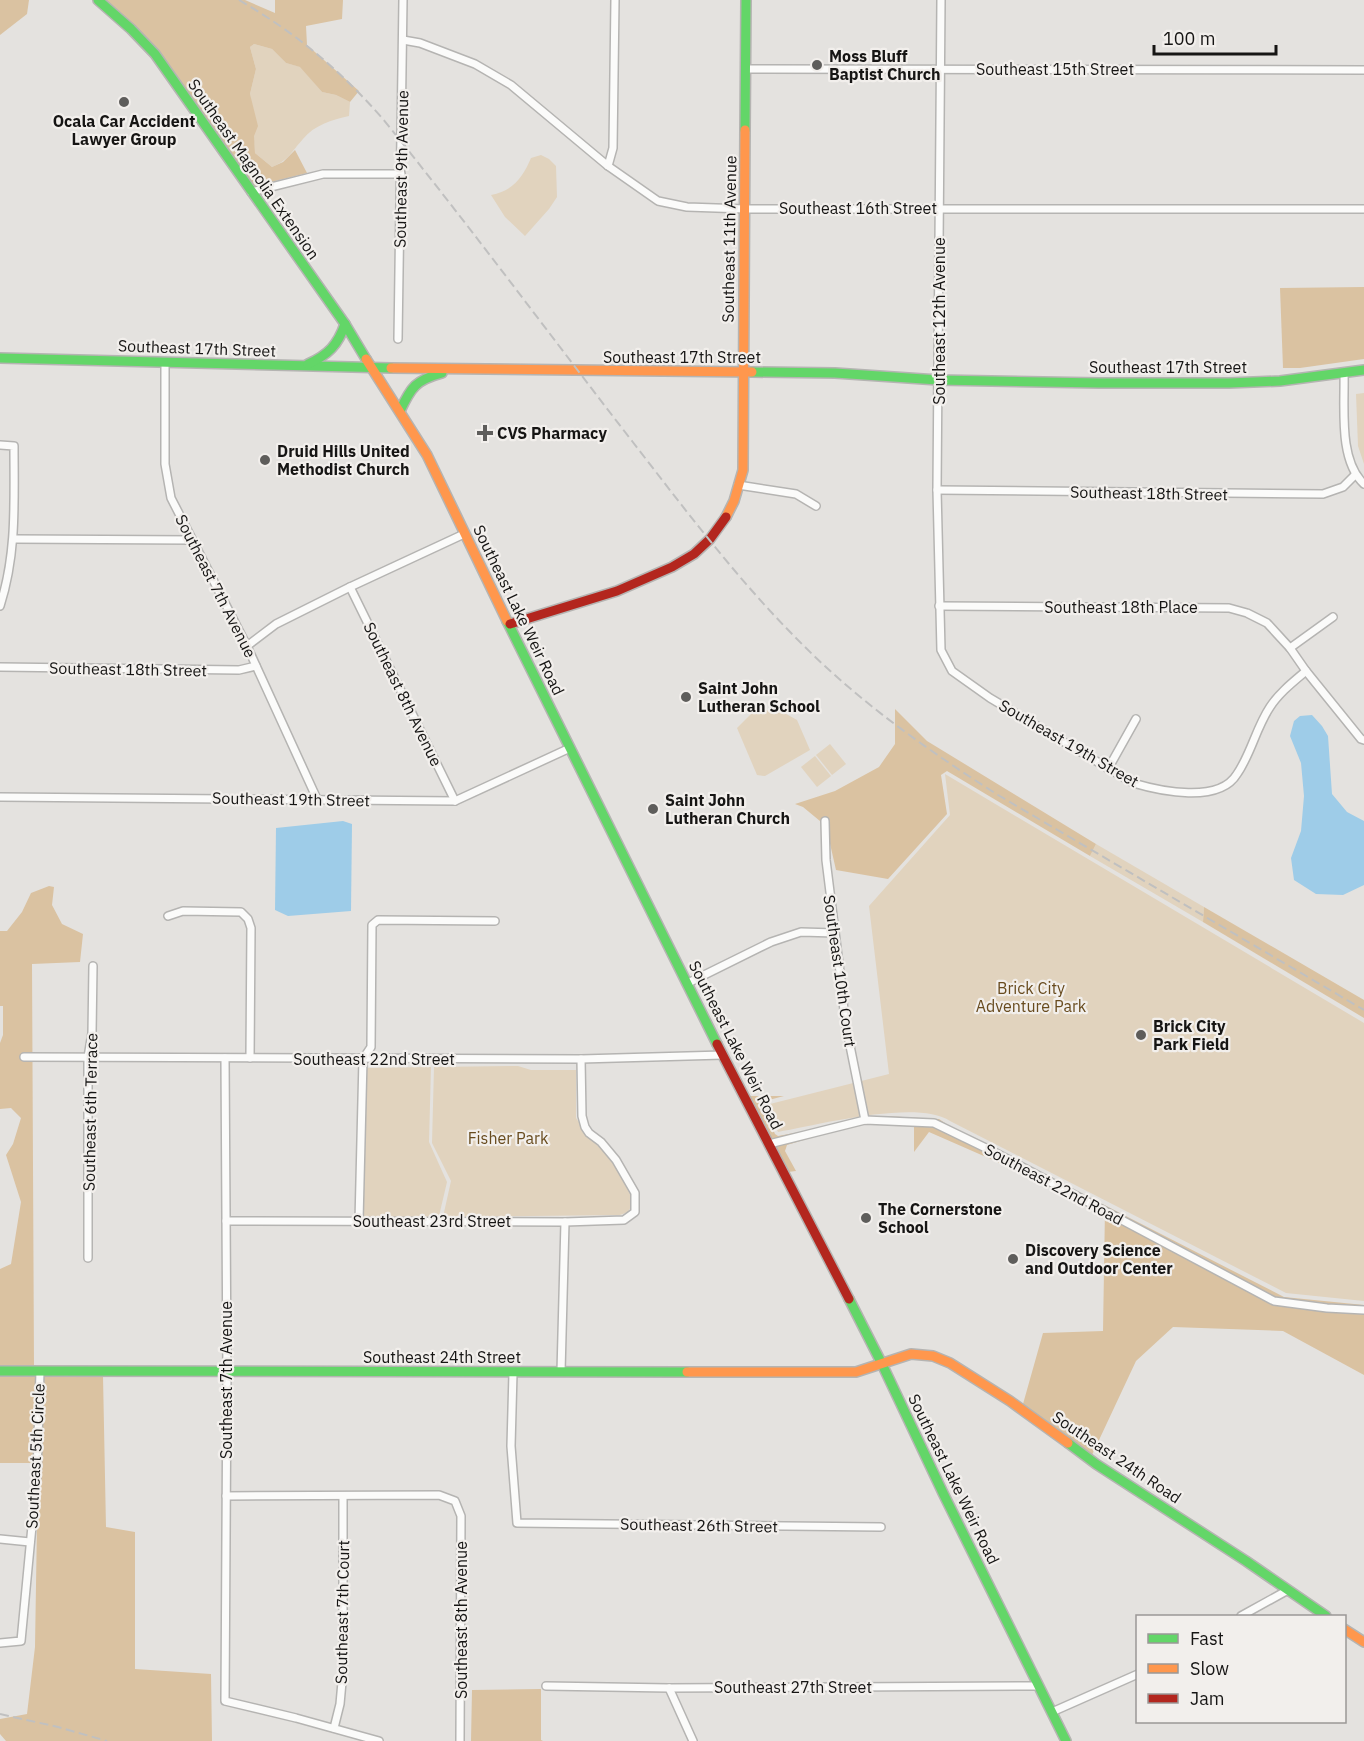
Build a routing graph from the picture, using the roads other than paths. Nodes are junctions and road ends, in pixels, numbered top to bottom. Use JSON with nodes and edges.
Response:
{"nodes":[{"id":1,"x":98,"y":0,"type":"edge"},
{"id":2,"x":403,"y":0,"type":"edge"},
{"id":3,"x":615,"y":0,"type":"edge"},
{"id":4,"x":746,"y":0,"type":"edge"},
{"id":5,"x":941,"y":0,"type":"edge"},
{"id":6,"x":403,"y":40,"type":"junction"},
{"id":7,"x":745,"y":69,"type":"junction"},
{"id":8,"x":939,"y":69,"type":"junction"},
{"id":9,"x":1364,"y":70,"type":"edge"},
{"id":10,"x":608,"y":166,"type":"junction"},
{"id":11,"x":401,"y":174,"type":"junction"},
{"id":12,"x":251,"y":192,"type":"junction"},
{"id":13,"x":939,"y":208,"type":"junction"},
{"id":14,"x":745,"y":209,"type":"junction"},
{"id":15,"x":1364,"y":209,"type":"edge"},
{"id":16,"x":345,"y":324,"type":"junction"},
{"id":17,"x":398,"y":339,"type":"dead end"},
{"id":18,"x":0,"y":358,"type":"edge"},
{"id":19,"x":165,"y":362,"type":"junction"},
{"id":20,"x":303,"y":366,"type":"junction"},
{"id":21,"x":371,"y":368,"type":"junction"},
{"id":22,"x":452,"y":370,"type":"junction"},
{"id":23,"x":1364,"y":370,"type":"edge"},
{"id":24,"x":743,"y":372,"type":"junction"},
{"id":25,"x":1344,"y":373,"type":"junction"},
{"id":26,"x":938,"y":380,"type":"junction"},
{"id":27,"x":400,"y":411,"type":"junction"},
{"id":28,"x":0,"y":445,"type":"edge"},
{"id":29,"x":1355,"y":476,"type":"junction"},
{"id":30,"x":1364,"y":484,"type":"edge"},
{"id":31,"x":738,"y":485,"type":"junction"},
{"id":32,"x":937,"y":490,"type":"junction"},
{"id":33,"x":816,"y":506,"type":"dead end"},
{"id":34,"x":464,"y":534,"type":"junction"},
{"id":35,"x":14,"y":539,"type":"junction"},
{"id":36,"x":192,"y":540,"type":"junction"},
{"id":37,"x":350,"y":587,"type":"junction"},
{"id":38,"x":2,"y":593,"type":"edge"},
{"id":39,"x":0,"y":606,"type":"edge"},
{"id":40,"x":939,"y":606,"type":"junction"},
{"id":41,"x":1333,"y":617,"type":"dead end"},
{"id":42,"x":510,"y":624,"type":"junction"},
{"id":43,"x":247,"y":646,"type":"junction"},
{"id":44,"x":1290,"y":648,"type":"junction"},
{"id":45,"x":256,"y":666,"type":"junction"},
{"id":46,"x":0,"y":667,"type":"edge"},
{"id":47,"x":1305,"y":671,"type":"junction"},
{"id":48,"x":1136,"y":719,"type":"dead end"},
{"id":49,"x":1364,"y":740,"type":"edge"},
{"id":50,"x":570,"y":748,"type":"junction"},
{"id":51,"x":1108,"y":769,"type":"junction"},
{"id":52,"x":0,"y":797,"type":"edge"},
{"id":53,"x":317,"y":799,"type":"junction"},
{"id":54,"x":455,"y":801,"type":"junction"},
{"id":55,"x":825,"y":821,"type":"dead end"},
{"id":56,"x":168,"y":916,"type":"dead end"},
{"id":57,"x":495,"y":921,"type":"dead end"},
{"id":58,"x":836,"y":933,"type":"junction"},
{"id":59,"x":93,"y":966,"type":"dead end"},
{"id":60,"x":687,"y":982,"type":"junction"},
{"id":61,"x":723,"y":1055,"type":"junction"},
{"id":62,"x":24,"y":1057,"type":"dead end"},
{"id":63,"x":88,"y":1057,"type":"junction"},
{"id":64,"x":225,"y":1058,"type":"junction"},
{"id":65,"x":250,"y":1058,"type":"junction"},
{"id":66,"x":363,"y":1059,"type":"junction"},
{"id":67,"x":581,"y":1059,"type":"junction"},
{"id":68,"x":865,"y":1120,"type":"junction"},
{"id":69,"x":769,"y":1144,"type":"junction"},
{"id":70,"x":226,"y":1221,"type":"junction"},
{"id":71,"x":359,"y":1221,"type":"junction"},
{"id":72,"x":565,"y":1222,"type":"junction"},
{"id":73,"x":88,"y":1258,"type":"dead end"},
{"id":74,"x":1364,"y":1310,"type":"edge"},
{"id":75,"x":882,"y":1364,"type":"junction"},
{"id":76,"x":0,"y":1371,"type":"edge"},
{"id":77,"x":40,"y":1371,"type":"junction"},
{"id":78,"x":227,"y":1372,"type":"junction"},
{"id":79,"x":561,"y":1372,"type":"junction"},
{"id":80,"x":513,"y":1373,"type":"junction"},
{"id":81,"x":226,"y":1496,"type":"junction"},
{"id":82,"x":343,"y":1496,"type":"junction"},
{"id":83,"x":881,"y":1527,"type":"dead end"},
{"id":84,"x":0,"y":1539,"type":"edge"},
{"id":85,"x":30,"y":1542,"type":"junction"},
{"id":86,"x":1288,"y":1590,"type":"junction"},
{"id":87,"x":1244,"y":1615,"type":"edge"},
{"id":88,"x":1323,"y":1615,"type":"edge"},
{"id":89,"x":1346,"y":1630,"type":"edge"},
{"id":90,"x":1364,"y":1642,"type":"edge"},
{"id":91,"x":0,"y":1643,"type":"edge"},
{"id":92,"x":1136,"y":1674,"type":"edge"},
{"id":93,"x":546,"y":1686,"type":"dead end"},
{"id":94,"x":1039,"y":1686,"type":"junction"},
{"id":95,"x":669,"y":1688,"type":"junction"},
{"id":96,"x":1052,"y":1712,"type":"junction"},
{"id":97,"x":333,"y":1728,"type":"junction"},
{"id":98,"x":379,"y":1741,"type":"edge"},
{"id":99,"x":460,"y":1741,"type":"edge"},
{"id":100,"x":693,"y":1741,"type":"edge"},
{"id":101,"x":1066,"y":1741,"type":"edge"}],
"edges":[{"from":1,"to":12,"type":"main road","name":"Southeast Magnolia Extension"},
{"from":2,"to":6,"type":"street","name":"Southeast 9th Avenue"},
{"from":3,"to":10,"type":"street"},
{"from":4,"to":7,"type":"main road","name":"Southeast 11th Avenue"},
{"from":5,"to":8,"type":"street","name":"Southeast 12th Avenue"},
{"from":6,"to":10,"type":"street","name":"Southeast 16th Street"},
{"from":6,"to":11,"type":"street","name":"Southeast 9th Avenue"},
{"from":7,"to":8,"type":"street","name":"Southeast 15th Street"},
{"from":7,"to":14,"type":"main road","name":"Southeast 11th Avenue"},
{"from":8,"to":9,"type":"street","name":"Southeast 15th Street"},
{"from":8,"to":13,"type":"street","name":"Southeast 12th Avenue"},
{"from":10,"to":14,"type":"street","name":"Southeast 16th Street"},
{"from":11,"to":12,"type":"street"},
{"from":11,"to":17,"type":"street","name":"Southeast 9th Avenue"},
{"from":12,"to":16,"type":"main road","name":"Southeast Magnolia Extension"},
{"from":13,"to":14,"type":"street","name":"Southeast 16th Street"},
{"from":13,"to":15,"type":"street","name":"Southeast 16th Street"},
{"from":13,"to":26,"type":"street","name":"Southeast 12th Avenue"},
{"from":14,"to":24,"type":"main road","name":"Southeast 11th Avenue"},
{"from":16,"to":20,"type":"main road"},
{"from":16,"to":21,"type":"main road","name":"Southeast Magnolia Extension"},
{"from":18,"to":19,"type":"main road","name":"Southeast 17th Street"},
{"from":19,"to":20,"type":"main road","name":"Southeast 17th Street"},
{"from":19,"to":36,"type":"street","name":"Southeast 7th Avenue"},
{"from":20,"to":21,"type":"main road","name":"Southeast 17th Street"},
{"from":21,"to":22,"type":"main road","name":"Southeast 17th Street"},
{"from":21,"to":27,"type":"main road","name":"Southeast Lake Weir Road"},
{"from":22,"to":24,"type":"main road","name":"Southeast 17th Street"},
{"from":22,"to":27,"type":"main road"},
{"from":23,"to":25,"type":"main road","name":"Southeast 17th Street"},
{"from":24,"to":26,"type":"main road","name":"Southeast 17th Street"},
{"from":24,"to":31,"type":"main road","name":"Southeast 11th Avenue"},
{"from":25,"to":26,"type":"main road","name":"Southeast 17th Street"},
{"from":25,"to":29,"type":"street"},
{"from":26,"to":32,"type":"street","name":"Southeast 12th Avenue"},
{"from":27,"to":34,"type":"main road","name":"Southeast Lake Weir Road"},
{"from":28,"to":35,"type":"street"},
{"from":29,"to":30,"type":"street"},
{"from":29,"to":32,"type":"street","name":"Southeast 18th Street"},
{"from":31,"to":33,"type":"street"},
{"from":31,"to":42,"type":"main road","name":"Southeast 11th Avenue"},
{"from":32,"to":40,"type":"street","name":"Southeast 12th Avenue"},
{"from":34,"to":37,"type":"street"},
{"from":34,"to":42,"type":"main road","name":"Southeast Lake Weir Road"},
{"from":35,"to":36,"type":"street"},
{"from":35,"to":38,"type":"street"},
{"from":36,"to":43,"type":"street","name":"Southeast 7th Avenue"},
{"from":37,"to":43,"type":"street"},
{"from":37,"to":54,"type":"street","name":"Southeast 8th Avenue"},
{"from":38,"to":39,"type":"street"},
{"from":40,"to":44,"type":"street","name":"Southeast 18th Place"},
{"from":40,"to":51,"type":"street","name":"Southeast 19th Street"},
{"from":41,"to":44,"type":"street"},
{"from":42,"to":50,"type":"main road","name":"Southeast Lake Weir Road"},
{"from":43,"to":45,"type":"street","name":"Southeast 7th Avenue"},
{"from":44,"to":47,"type":"street","name":"Southeast 18th Place"},
{"from":45,"to":46,"type":"street","name":"Southeast 18th Street"},
{"from":45,"to":53,"type":"street","name":"Southeast 7th Avenue"},
{"from":47,"to":49,"type":"street","name":"Southeast 18th Place"},
{"from":47,"to":51,"type":"street","name":"Southeast 19th Street"},
{"from":48,"to":51,"type":"street"},
{"from":50,"to":54,"type":"street","name":"Southeast 19th Street"},
{"from":50,"to":60,"type":"main road","name":"Southeast Lake Weir Road"},
{"from":52,"to":53,"type":"street","name":"Southeast 19th Street"},
{"from":53,"to":54,"type":"street","name":"Southeast 19th Street"},
{"from":55,"to":58,"type":"street","name":"Southeast 10th Court"},
{"from":56,"to":65,"type":"street"},
{"from":57,"to":66,"type":"street"},
{"from":58,"to":60,"type":"street"},
{"from":58,"to":68,"type":"street","name":"Southeast 10th Court"},
{"from":59,"to":63,"type":"street","name":"Southeast 6th Terrace"},
{"from":60,"to":61,"type":"main road","name":"Southeast Lake Weir Road"},
{"from":61,"to":67,"type":"street","name":"Southeast 22nd Street"},
{"from":61,"to":69,"type":"main road","name":"Southeast Lake Weir Road"},
{"from":62,"to":63,"type":"street","name":"Southeast 22nd Street"},
{"from":63,"to":64,"type":"street","name":"Southeast 22nd Street"},
{"from":63,"to":73,"type":"street","name":"Southeast 6th Terrace"},
{"from":64,"to":65,"type":"street","name":"Southeast 22nd Street"},
{"from":64,"to":70,"type":"street","name":"Southeast 7th Avenue"},
{"from":65,"to":66,"type":"street","name":"Southeast 22nd Street"},
{"from":66,"to":67,"type":"street","name":"Southeast 22nd Street"},
{"from":66,"to":71,"type":"street"},
{"from":67,"to":72,"type":"street","name":"Southeast 23rd Street"},
{"from":68,"to":69,"type":"street","name":"Southeast 22nd Road"},
{"from":68,"to":74,"type":"street","name":"Southeast 22nd Road"},
{"from":69,"to":75,"type":"main road","name":"Southeast Lake Weir Road"},
{"from":70,"to":71,"type":"street","name":"Southeast 23rd Street"},
{"from":70,"to":78,"type":"street","name":"Southeast 7th Avenue"},
{"from":71,"to":72,"type":"street","name":"Southeast 23rd Street"},
{"from":72,"to":79,"type":"street"},
{"from":75,"to":79,"type":"main road","name":"Southeast 24th Street"},
{"from":75,"to":86,"type":"main road","name":"Southeast 24th Road"},
{"from":75,"to":94,"type":"main road","name":"Southeast Lake Weir Road"},
{"from":76,"to":77,"type":"main road","name":"Southeast 24th Street"},
{"from":77,"to":78,"type":"main road","name":"Southeast 24th Street"},
{"from":77,"to":85,"type":"street","name":"Southeast 5th Circle"},
{"from":78,"to":80,"type":"main road","name":"Southeast 24th Street"},
{"from":78,"to":81,"type":"street","name":"Southeast 7th Avenue"},
{"from":79,"to":80,"type":"main road","name":"Southeast 24th Street"},
{"from":80,"to":83,"type":"street","name":"Southeast 26th Street"},
{"from":81,"to":82,"type":"street"},
{"from":81,"to":97,"type":"street","name":"Southeast 7th Avenue"},
{"from":82,"to":97,"type":"street","name":"Southeast 7th Court"},
{"from":82,"to":99,"type":"street","name":"Southeast 8th Avenue"},
{"from":84,"to":85,"type":"street","name":"Southeast 5th Circle"},
{"from":85,"to":91,"type":"street","name":"Southeast 5th Circle"},
{"from":86,"to":87,"type":"street"},
{"from":86,"to":88,"type":"main road","name":"Southeast 24th Road"},
{"from":89,"to":90,"type":"main road"},
{"from":92,"to":96,"type":"street"},
{"from":93,"to":95,"type":"street","name":"Southeast 27th Street"},
{"from":94,"to":95,"type":"street","name":"Southeast 27th Street"},
{"from":94,"to":96,"type":"main road","name":"Southeast Lake Weir Road"},
{"from":95,"to":100,"type":"street"},
{"from":96,"to":101,"type":"main road","name":"Southeast Lake Weir Road"},
{"from":97,"to":98,"type":"street"}]}
